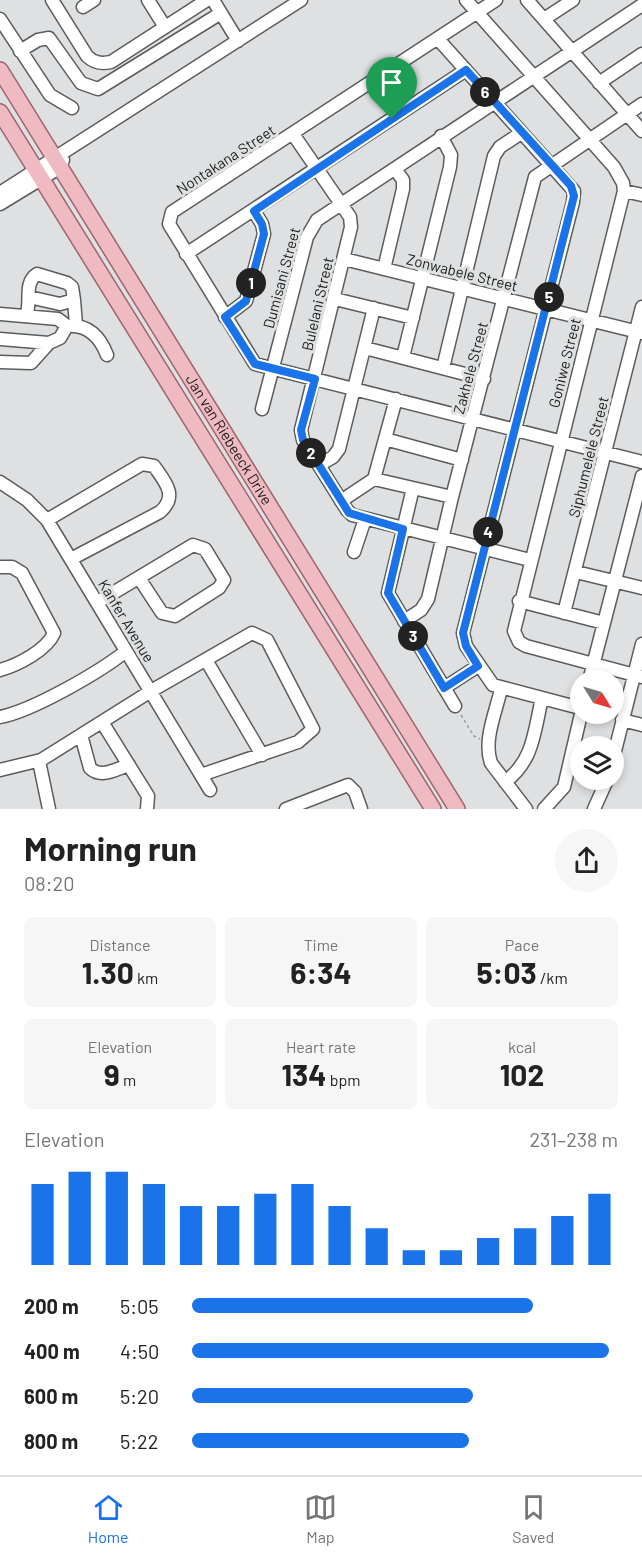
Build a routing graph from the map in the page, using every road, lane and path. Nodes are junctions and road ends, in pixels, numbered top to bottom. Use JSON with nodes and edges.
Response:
{"nodes":[{"id":1,"x":52,"y":0,"type":"edge"},
{"id":2,"x":94,"y":0,"type":"edge"},
{"id":3,"x":148,"y":0,"type":"edge"},
{"id":4,"x":207,"y":0,"type":"edge"},
{"id":5,"x":213,"y":0,"type":"edge"},
{"id":6,"x":301,"y":0,"type":"edge"},
{"id":7,"x":466,"y":0,"type":"edge"},
{"id":8,"x":496,"y":0,"type":"edge"},
{"id":9,"x":527,"y":0,"type":"edge"},
{"id":10,"x":573,"y":0,"type":"edge"},
{"id":11,"x":642,"y":4,"type":"edge"},
{"id":12,"x":82,"y":8,"type":"dead end"},
{"id":13,"x":221,"y":13,"type":"junction"},
{"id":14,"x":478,"y":13,"type":"junction"},
{"id":15,"x":544,"y":19,"type":"junction"},
{"id":16,"x":0,"y":20,"type":"edge"},
{"id":17,"x":165,"y":27,"type":"junction"},
{"id":18,"x":438,"y":39,"type":"junction"},
{"id":19,"x":238,"y":41,"type":"junction"},
{"id":20,"x":20,"y":51,"type":"junction"},
{"id":21,"x":571,"y":51,"type":"junction"},
{"id":22,"x":642,"y":54,"type":"edge"},
{"id":23,"x":0,"y":70,"type":"edge"},
{"id":24,"x":466,"y":70,"type":"junction"},
{"id":25,"x":533,"y":76,"type":"junction"},
{"id":26,"x":599,"y":83,"type":"junction"},
{"id":27,"x":493,"y":102,"type":"junction"},
{"id":28,"x":642,"y":104,"type":"edge"},
{"id":29,"x":72,"y":108,"type":"dead end"},
{"id":30,"x":0,"y":112,"type":"edge"},
{"id":31,"x":627,"y":114,"type":"junction"},
{"id":32,"x":642,"y":131,"type":"edge"},
{"id":33,"x":521,"y":133,"type":"junction"},
{"id":34,"x":293,"y":134,"type":"junction"},
{"id":35,"x":441,"y":136,"type":"junction"},
{"id":36,"x":589,"y":140,"type":"junction"},
{"id":37,"x":56,"y":164,"type":"junction"},
{"id":38,"x":551,"y":165,"type":"junction"},
{"id":39,"x":318,"y":168,"type":"junction"},
{"id":40,"x":394,"y":168,"type":"junction"},
{"id":41,"x":38,"y":175,"type":"junction"},
{"id":42,"x":624,"y":191,"type":"junction"},
{"id":43,"x":0,"y":193,"type":"edge"},
{"id":44,"x":642,"y":195,"type":"edge"},
{"id":45,"x":340,"y":203,"type":"junction"},
{"id":46,"x":0,"y":204,"type":"edge"},
{"id":47,"x":254,"y":211,"type":"junction"},
{"id":48,"x":186,"y":254,"type":"junction"},
{"id":49,"x":344,"y":260,"type":"junction"},
{"id":50,"x":384,"y":269,"type":"junction"},
{"id":51,"x":424,"y":279,"type":"junction"},
{"id":52,"x":464,"y":289,"type":"junction"},
{"id":53,"x":28,"y":297,"type":"junction"},
{"id":54,"x":335,"y":299,"type":"junction"},
{"id":55,"x":504,"y":299,"type":"junction"},
{"id":56,"x":74,"y":300,"type":"junction"},
{"id":57,"x":642,"y":307,"type":"edge"},
{"id":58,"x":374,"y":308,"type":"junction"},
{"id":59,"x":546,"y":310,"type":"junction"},
{"id":60,"x":0,"y":314,"type":"edge"},
{"id":61,"x":26,"y":315,"type":"junction"},
{"id":62,"x":225,"y":317,"type":"junction"},
{"id":63,"x":413,"y":318,"type":"junction"},
{"id":64,"x":591,"y":321,"type":"junction"},
{"id":65,"x":72,"y":326,"type":"junction"},
{"id":66,"x":639,"y":333,"type":"edge"},
{"id":67,"x":0,"y":339,"type":"edge"},
{"id":68,"x":49,"y":343,"type":"junction"},
{"id":69,"x":365,"y":348,"type":"junction"},
{"id":70,"x":107,"y":355,"type":"dead end"},
{"id":71,"x":403,"y":357,"type":"junction"},
{"id":72,"x":0,"y":362,"type":"edge"},
{"id":73,"x":443,"y":368,"type":"junction"},
{"id":74,"x":274,"y":369,"type":"junction"},
{"id":75,"x":315,"y":379,"type":"junction"},
{"id":76,"x":484,"y":379,"type":"junction"},
{"id":77,"x":355,"y":388,"type":"junction"},
{"id":78,"x":396,"y":399,"type":"junction"},
{"id":79,"x":262,"y":409,"type":"dead end"},
{"id":80,"x":473,"y":420,"type":"junction"},
{"id":81,"x":514,"y":430,"type":"junction"},
{"id":82,"x":385,"y":439,"type":"junction"},
{"id":83,"x":562,"y":441,"type":"junction"},
{"id":84,"x":606,"y":453,"type":"junction"},
{"id":85,"x":462,"y":460,"type":"junction"},
{"id":86,"x":642,"y":462,"type":"edge"},
{"id":87,"x":319,"y":465,"type":"junction"},
{"id":88,"x":642,"y":476,"type":"edge"},
{"id":89,"x":374,"y":478,"type":"junction"},
{"id":90,"x":0,"y":482,"type":"edge"},
{"id":91,"x":413,"y":489,"type":"junction"},
{"id":92,"x":452,"y":497,"type":"junction"},
{"id":93,"x":341,"y":501,"type":"junction"},
{"id":94,"x":365,"y":519,"type":"junction"},
{"id":95,"x":47,"y":520,"type":"junction"},
{"id":96,"x":403,"y":529,"type":"junction"},
{"id":97,"x":442,"y":539,"type":"junction"},
{"id":98,"x":484,"y":549,"type":"junction"},
{"id":99,"x":354,"y":552,"type":"dead end"},
{"id":100,"x":71,"y":559,"type":"junction"},
{"id":101,"x":530,"y":560,"type":"junction"},
{"id":102,"x":0,"y":567,"type":"edge"},
{"id":103,"x":576,"y":572,"type":"junction"},
{"id":104,"x":139,"y":578,"type":"junction"},
{"id":105,"x":615,"y":582,"type":"junction"},
{"id":106,"x":642,"y":588,"type":"edge"},
{"id":107,"x":98,"y":602,"type":"junction"},
{"id":108,"x":519,"y":602,"type":"junction"},
{"id":109,"x":564,"y":613,"type":"junction"},
{"id":110,"x":404,"y":621,"type":"junction"},
{"id":111,"x":604,"y":623,"type":"junction"},
{"id":112,"x":642,"y":644,"type":"edge"},
{"id":113,"x":126,"y":651,"type":"junction"},
{"id":114,"x":206,"y":660,"type":"junction"},
{"id":115,"x":593,"y":664,"type":"junction"},
{"id":116,"x":478,"y":666,"type":"junction"},
{"id":117,"x":0,"y":670,"type":"edge"},
{"id":118,"x":592,"y":670,"type":"edge"},
{"id":119,"x":638,"y":676,"type":"edge"},
{"id":120,"x":444,"y":688,"type":"junction"},
{"id":121,"x":501,"y":689,"type":"junction"},
{"id":122,"x":151,"y":691,"type":"junction"},
{"id":123,"x":542,"y":698,"type":"junction"},
{"id":124,"x":570,"y":705,"type":"edge"},
{"id":125,"x":455,"y":706,"type":"joint"},
{"id":126,"x":624,"y":714,"type":"edge"},
{"id":127,"x":0,"y":717,"type":"edge"},
{"id":128,"x":624,"y":720,"type":"edge"},
{"id":129,"x":102,"y":722,"type":"junction"},
{"id":130,"x":579,"y":724,"type":"edge"},
{"id":131,"x":642,"y":725,"type":"edge"},
{"id":132,"x":81,"y":735,"type":"junction"},
{"id":133,"x":488,"y":743,"type":"junction"},
{"id":134,"x":262,"y":756,"type":"junction"},
{"id":135,"x":39,"y":761,"type":"junction"},
{"id":136,"x":129,"y":765,"type":"junction"},
{"id":137,"x":0,"y":770,"type":"edge"},
{"id":138,"x":201,"y":775,"type":"junction"},
{"id":139,"x":505,"y":782,"type":"junction"},
{"id":140,"x":210,"y":790,"type":"dead end"},
{"id":141,"x":603,"y":790,"type":"edge"},
{"id":142,"x":49,"y":809,"type":"edge"},
{"id":143,"x":147,"y":809,"type":"edge"},
{"id":144,"x":286,"y":809,"type":"edge"},
{"id":145,"x":361,"y":809,"type":"edge"},
{"id":146,"x":433,"y":809,"type":"edge"},
{"id":147,"x":457,"y":809,"type":"edge"},
{"id":148,"x":526,"y":809,"type":"edge"},
{"id":149,"x":544,"y":809,"type":"edge"},
{"id":150,"x":594,"y":809,"type":"edge"}],
"edges":[{"from":1,"to":17,"type":"street"},
{"from":2,"to":12,"type":"street"},
{"from":3,"to":17,"type":"street"},
{"from":4,"to":17,"type":"street"},
{"from":5,"to":13,"type":"street"},
{"from":6,"to":19,"type":"street"},
{"from":7,"to":14,"type":"street"},
{"from":8,"to":14,"type":"street","name":"Nontakana Street"},
{"from":9,"to":15,"type":"street"},
{"from":10,"to":15,"type":"street"},
{"from":11,"to":21,"type":"street","name":"Dumisani Street"},
{"from":13,"to":19,"type":"street"},
{"from":13,"to":20,"type":"street"},
{"from":14,"to":18,"type":"street","name":"Nontakana Street"},
{"from":14,"to":25,"type":"street"},
{"from":15,"to":21,"type":"street"},
{"from":16,"to":20,"type":"street"},
{"from":18,"to":24,"type":"street"},
{"from":18,"to":34,"type":"street","name":"Nontakana Street"},
{"from":19,"to":37,"type":"street"},
{"from":20,"to":29,"type":"street"},
{"from":21,"to":25,"type":"street","name":"Dumisani Street"},
{"from":21,"to":26,"type":"street"},
{"from":22,"to":26,"type":"street"},
{"from":23,"to":37,"type":"main road","name":"Jan van Riebeeck Drive"},
{"from":24,"to":27,"type":"street"},
{"from":24,"to":39,"type":"street"},
{"from":25,"to":27,"type":"street","name":"Dumisani Street"},
{"from":25,"to":36,"type":"street"},
{"from":26,"to":31,"type":"street"},
{"from":27,"to":33,"type":"street"},
{"from":27,"to":35,"type":"street","name":"Dumisani Street"},
{"from":28,"to":31,"type":"street"},
{"from":30,"to":41,"type":"main road","name":"Jan van Riebeeck Drive"},
{"from":31,"to":32,"type":"street"},
{"from":31,"to":36,"type":"street"},
{"from":33,"to":38,"type":"street"},
{"from":33,"to":52,"type":"street"},
{"from":34,"to":39,"type":"street","name":"Bulelani Street"},
{"from":34,"to":48,"type":"street","name":"Nontakana Street"},
{"from":35,"to":40,"type":"street","name":"Dumisani Street"},
{"from":35,"to":51,"type":"street"},
{"from":36,"to":38,"type":"street","name":"Zakhele Street"},
{"from":36,"to":42,"type":"street"},
{"from":37,"to":41,"type":"street"},
{"from":37,"to":147,"type":"main road","name":"Jan van Riebeeck Drive"},
{"from":38,"to":55,"type":"street","name":"Zakhele Street"},
{"from":38,"to":59,"type":"street"},
{"from":39,"to":45,"type":"street","name":"Bulelani Street"},
{"from":39,"to":47,"type":"street"},
{"from":40,"to":45,"type":"street","name":"Dumisani Street"},
{"from":40,"to":50,"type":"street"},
{"from":41,"to":43,"type":"street"},
{"from":41,"to":46,"type":"street"},
{"from":41,"to":146,"type":"main road","name":"Jan van Riebeeck Drive"},
{"from":42,"to":44,"type":"street"},
{"from":42,"to":64,"type":"street","name":"Goniwe Street"},
{"from":45,"to":49,"type":"street","name":"Bulelani Street"},
{"from":45,"to":74,"type":"street","name":"Dumisani Street"},
{"from":47,"to":48,"type":"street"},
{"from":47,"to":62,"type":"street"},
{"from":48,"to":62,"type":"street","name":"Nontakana Street"},
{"from":49,"to":50,"type":"street","name":"Zonwabele Street"},
{"from":49,"to":54,"type":"street","name":"Bulelani Street"},
{"from":50,"to":51,"type":"street","name":"Zonwabele Street"},
{"from":51,"to":52,"type":"street","name":"Zonwabele Street"},
{"from":51,"to":63,"type":"street"},
{"from":52,"to":55,"type":"street","name":"Zonwabele Street"},
{"from":52,"to":73,"type":"street"},
{"from":53,"to":56,"type":"street"},
{"from":53,"to":56,"type":"street"},
{"from":53,"to":61,"type":"street"},
{"from":54,"to":58,"type":"street"},
{"from":54,"to":75,"type":"street","name":"Bulelani Street"},
{"from":55,"to":59,"type":"street","name":"Zonwabele Street"},
{"from":55,"to":76,"type":"street","name":"Zakhele Street"},
{"from":56,"to":65,"type":"street"},
{"from":57,"to":66,"type":"street","name":"Siphumelele Street"},
{"from":58,"to":63,"type":"street"},
{"from":58,"to":69,"type":"street"},
{"from":59,"to":64,"type":"street","name":"Zonwabele Street"},
{"from":59,"to":81,"type":"street"},
{"from":60,"to":61,"type":"street"},
{"from":61,"to":65,"type":"street"},
{"from":62,"to":74,"type":"street","name":"Nontakana Street"},
{"from":63,"to":71,"type":"street"},
{"from":64,"to":66,"type":"street","name":"Zonwabele Street"},
{"from":64,"to":83,"type":"street","name":"Goniwe Street"},
{"from":65,"to":68,"type":"street"},
{"from":65,"to":70,"type":"street"},
{"from":66,"to":84,"type":"street","name":"Siphumelele Street"},
{"from":67,"to":68,"type":"street"},
{"from":68,"to":72,"type":"street"},
{"from":69,"to":71,"type":"street"},
{"from":69,"to":77,"type":"street"},
{"from":71,"to":73,"type":"street"},
{"from":73,"to":76,"type":"street"},
{"from":74,"to":75,"type":"street","name":"Nontakana Street"},
{"from":74,"to":79,"type":"street","name":"Dumisani Street"},
{"from":75,"to":77,"type":"street","name":"Nontakana Street"},
{"from":75,"to":87,"type":"street","name":"Bulelani Street"},
{"from":76,"to":80,"type":"street","name":"Zakhele Street"},
{"from":77,"to":78,"type":"street","name":"Nontakana Street"},
{"from":77,"to":87,"type":"street"},
{"from":78,"to":80,"type":"street","name":"Nontakana Street"},
{"from":78,"to":82,"type":"street"},
{"from":80,"to":81,"type":"street","name":"Nontakana Street"},
{"from":80,"to":85,"type":"street","name":"Zakhele Street"},
{"from":81,"to":83,"type":"street","name":"Nontakana Street"},
{"from":81,"to":98,"type":"street"},
{"from":82,"to":85,"type":"street"},
{"from":82,"to":89,"type":"street"},
{"from":83,"to":84,"type":"street","name":"Nontakana Street"},
{"from":83,"to":101,"type":"street","name":"Goniwe Street"},
{"from":84,"to":86,"type":"street","name":"Nontakana Street"},
{"from":84,"to":103,"type":"street","name":"Siphumelele Street"},
{"from":85,"to":92,"type":"street","name":"Zakhele Street"},
{"from":87,"to":93,"type":"street","name":"Bulelani Street"},
{"from":88,"to":105,"type":"street"},
{"from":89,"to":91,"type":"street"},
{"from":89,"to":93,"type":"street"},
{"from":90,"to":95,"type":"street","name":"Kanfer Avenue"},
{"from":91,"to":92,"type":"street"},
{"from":91,"to":96,"type":"street"},
{"from":92,"to":97,"type":"street","name":"Zakhele Street"},
{"from":93,"to":94,"type":"street","name":"Bulelani Street"},
{"from":94,"to":96,"type":"street","name":"Bulelani Street"},
{"from":94,"to":99,"type":"street"},
{"from":95,"to":100,"type":"street","name":"Kanfer Avenue"},
{"from":95,"to":100,"type":"street"},
{"from":96,"to":97,"type":"street","name":"Bulelani Street"},
{"from":96,"to":110,"type":"street"},
{"from":97,"to":98,"type":"street","name":"Bulelani Street"},
{"from":97,"to":110,"type":"street","name":"Zakhele Street"},
{"from":98,"to":101,"type":"street","name":"Bulelani Street"},
{"from":98,"to":116,"type":"street"},
{"from":100,"to":107,"type":"street","name":"Kanfer Avenue"},
{"from":101,"to":108,"type":"street","name":"Goniwe Street"},
{"from":102,"to":117,"type":"street"},
{"from":103,"to":105,"type":"street"},
{"from":103,"to":109,"type":"street","name":"Siphumelele Street"},
{"from":104,"to":104,"type":"street"},
{"from":104,"to":107,"type":"street"},
{"from":105,"to":106,"type":"street"},
{"from":105,"to":111,"type":"street"},
{"from":107,"to":113,"type":"street","name":"Kanfer Avenue"},
{"from":108,"to":109,"type":"street"},
{"from":108,"to":115,"type":"street","name":"Goniwe Street"},
{"from":109,"to":111,"type":"street"},
{"from":110,"to":120,"type":"street"},
{"from":111,"to":115,"type":"street"},
{"from":112,"to":119,"type":"street"},
{"from":113,"to":122,"type":"street","name":"Kanfer Avenue"},
{"from":113,"to":127,"type":"street"},
{"from":114,"to":122,"type":"street"},
{"from":114,"to":134,"type":"street"},
{"from":114,"to":134,"type":"street"},
{"from":115,"to":118,"type":"street"},
{"from":115,"to":119,"type":"street","name":"Goniwe Street"},
{"from":116,"to":120,"type":"street"},
{"from":116,"to":121,"type":"street"},
{"from":119,"to":126,"type":"street"},
{"from":120,"to":125,"type":"street"},
{"from":121,"to":123,"type":"street"},
{"from":121,"to":133,"type":"street"},
{"from":122,"to":129,"type":"street"},
{"from":122,"to":138,"type":"street","name":"Kanfer Avenue"},
{"from":123,"to":124,"type":"street"},
{"from":123,"to":139,"type":"street"},
{"from":125,"to":133,"type":"path"},
{"from":128,"to":131,"type":"street"},
{"from":129,"to":132,"type":"street"},
{"from":129,"to":136,"type":"street"},
{"from":130,"to":149,"type":"street"},
{"from":132,"to":135,"type":"street"},
{"from":132,"to":136,"type":"street"},
{"from":133,"to":139,"type":"street"},
{"from":134,"to":138,"type":"street"},
{"from":135,"to":137,"type":"street"},
{"from":135,"to":142,"type":"street"},
{"from":136,"to":143,"type":"street"},
{"from":138,"to":140,"type":"street","name":"Kanfer Avenue"},
{"from":139,"to":148,"type":"street"},
{"from":141,"to":150,"type":"street"},
{"from":144,"to":145,"type":"street"}]}
